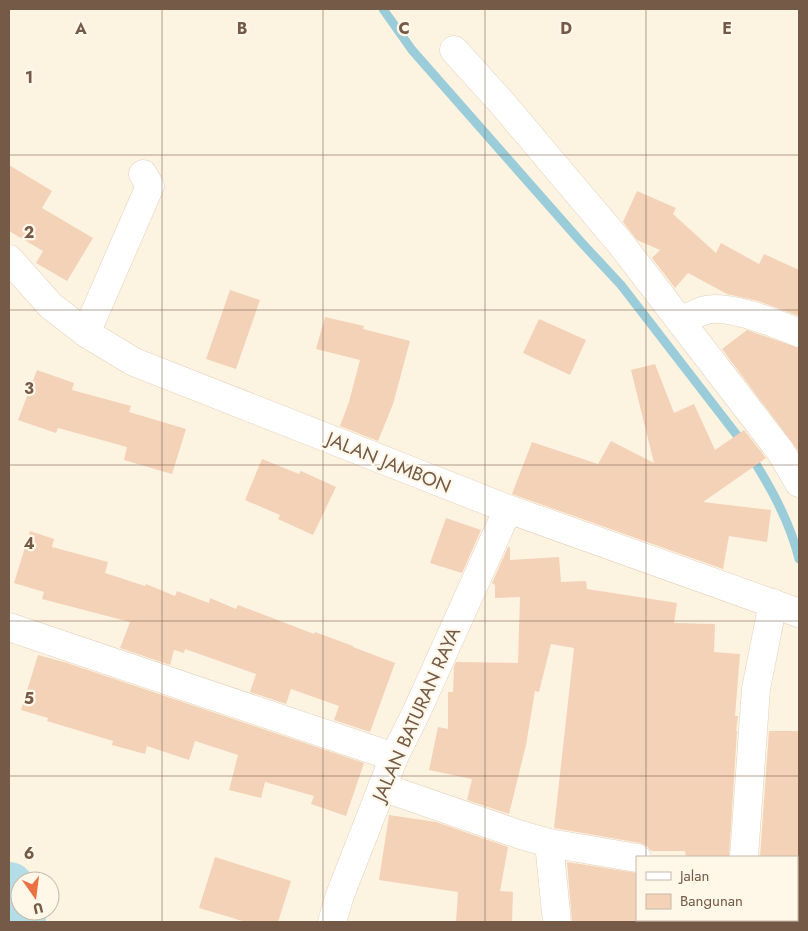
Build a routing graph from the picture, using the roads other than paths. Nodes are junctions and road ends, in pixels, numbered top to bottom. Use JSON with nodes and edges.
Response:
{"nodes":[{"id":1,"x":454,"y":50,"type":"dead end"},
{"id":2,"x":143,"y":174,"type":"dead end"},
{"id":3,"x":9,"y":259,"type":"edge"},
{"id":4,"x":681,"y":322,"type":"junction"},
{"id":5,"x":86,"y":333,"type":"junction"},
{"id":6,"x":799,"y":333,"type":"edge"},
{"id":7,"x":799,"y":483,"type":"edge"},
{"id":8,"x":508,"y":509,"type":"junction"},
{"id":9,"x":773,"y":603,"type":"junction"},
{"id":10,"x":799,"y":613,"type":"edge"},
{"id":11,"x":9,"y":627,"type":"edge"},
{"id":12,"x":394,"y":757,"type":"junction"},
{"id":13,"x":382,"y":787,"type":"junction"},
{"id":14,"x":549,"y":843,"type":"junction"},
{"id":15,"x":744,"y":856,"type":"edge"},
{"id":16,"x":636,"y":858,"type":"edge"},
{"id":17,"x":332,"y":922,"type":"edge"},
{"id":18,"x":557,"y":922,"type":"edge"}],
"edges":[{"from":1,"to":4,"type":"street"},
{"from":2,"to":5,"type":"street"},
{"from":3,"to":5,"type":"street","name":"JALAN JAMBON"},
{"from":4,"to":6,"type":"street"},
{"from":4,"to":7,"type":"street"},
{"from":5,"to":8,"type":"street","name":"JALAN JAMBON"},
{"from":8,"to":9,"type":"street","name":"JALAN JAMBON"},
{"from":8,"to":12,"type":"street","name":"JALAN BATURAN RAYA"},
{"from":9,"to":10,"type":"street","name":"JALAN JAMBON"},
{"from":9,"to":15,"type":"street"},
{"from":11,"to":12,"type":"street"},
{"from":12,"to":13,"type":"street","name":"JALAN BATURAN RAYA"},
{"from":13,"to":14,"type":"street"},
{"from":13,"to":17,"type":"street","name":"JALAN BATURAN RAYA"},
{"from":14,"to":16,"type":"street"},
{"from":14,"to":18,"type":"street"}]}
